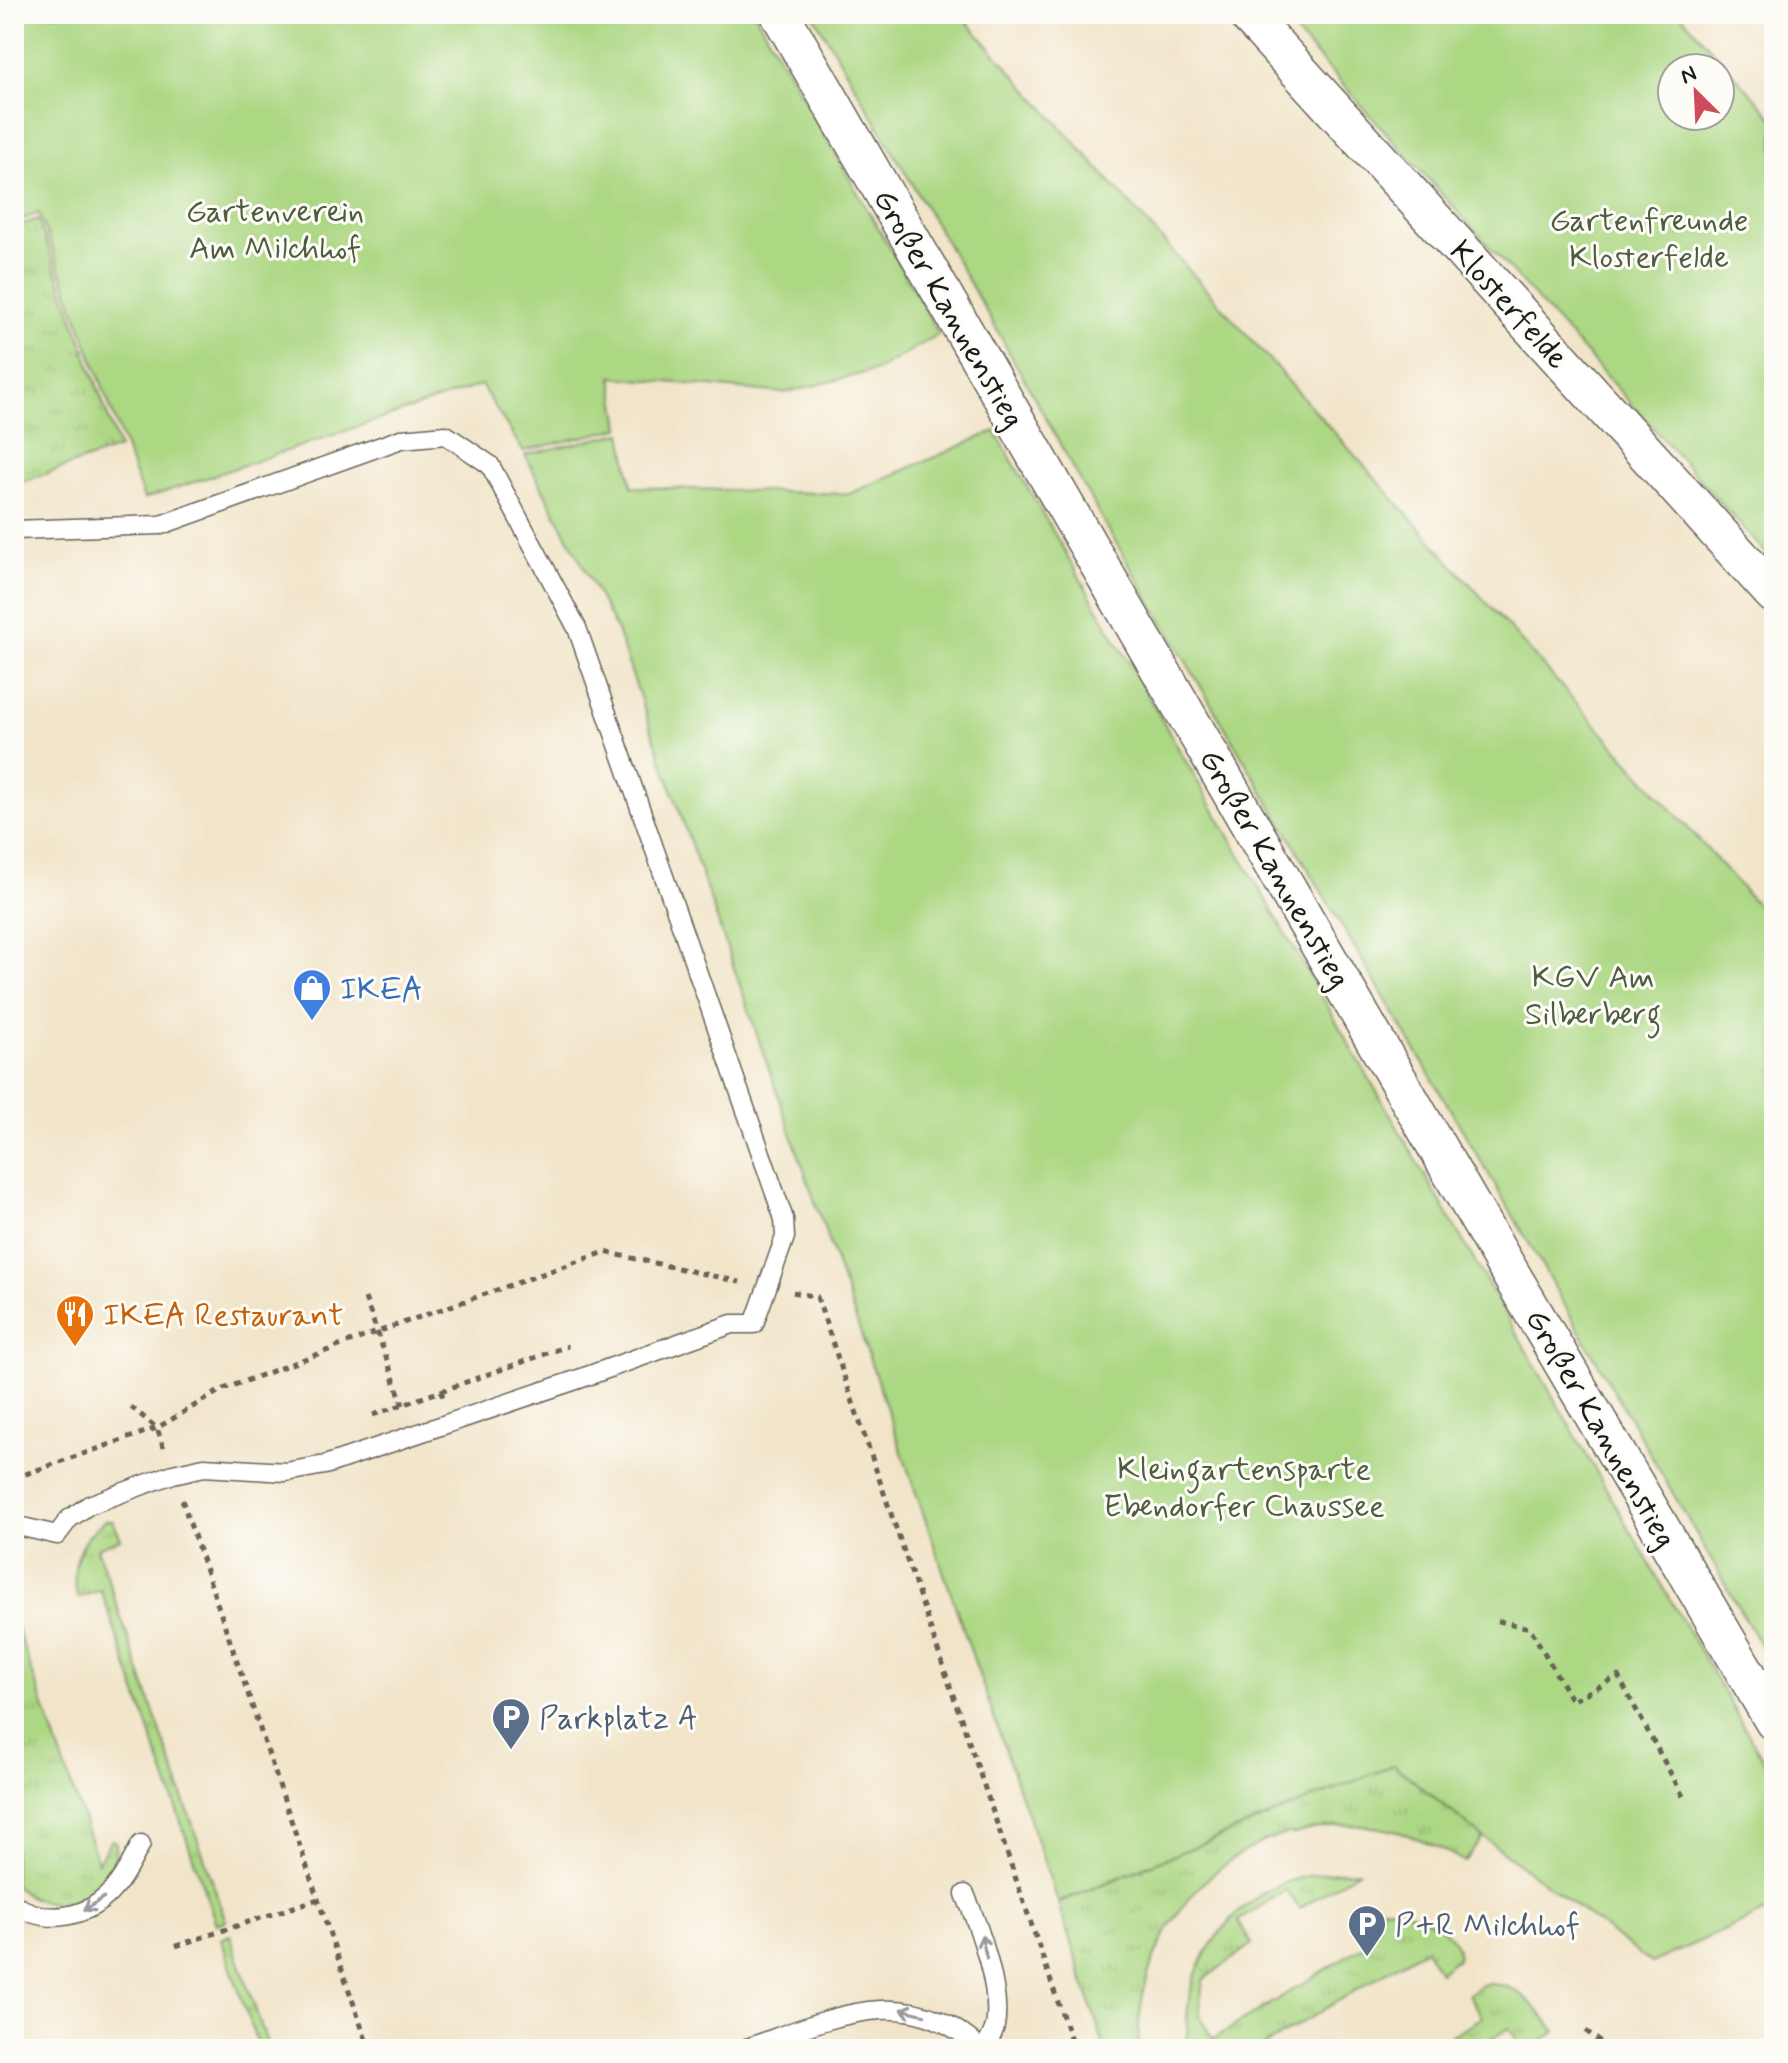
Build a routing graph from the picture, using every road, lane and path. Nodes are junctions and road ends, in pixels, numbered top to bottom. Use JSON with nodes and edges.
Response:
{"nodes":[{"id":1,"x":780,"y":14,"type":"edge"},
{"id":2,"x":1247,"y":14,"type":"edge"},
{"id":3,"x":14,"y":530,"type":"edge"},
{"id":4,"x":1774,"y":594,"type":"edge"},
{"id":5,"x":767,"y":1287,"type":"junction"},
{"id":6,"x":365,"y":1298,"type":"dead end"},
{"id":7,"x":377,"y":1332,"type":"junction"},
{"id":8,"x":568,"y":1346,"type":"dead end"},
{"id":9,"x":441,"y":1391,"type":"dead end"},
{"id":10,"x":403,"y":1405,"type":"dead end"},
{"id":11,"x":131,"y":1407,"type":"dead end"},
{"id":12,"x":157,"y":1428,"type":"junction"},
{"id":13,"x":173,"y":1474,"type":"junction"},
{"id":14,"x":14,"y":1478,"type":"edge"},
{"id":15,"x":14,"y":1525,"type":"edge"},
{"id":16,"x":1498,"y":1621,"type":"dead end"},
{"id":17,"x":1774,"y":1721,"type":"edge"},
{"id":18,"x":1685,"y":1800,"type":"dead end"},
{"id":19,"x":141,"y":1844,"type":"dead end"},
{"id":20,"x":965,"y":1894,"type":"dead end"},
{"id":21,"x":318,"y":1899,"type":"junction"},
{"id":22,"x":14,"y":1904,"type":"edge"},
{"id":23,"x":176,"y":1946,"type":"dead end"},
{"id":24,"x":1586,"y":2031,"type":"dead end"},
{"id":25,"x":369,"y":2049,"type":"edge"},
{"id":26,"x":744,"y":2049,"type":"edge"},
{"id":27,"x":982,"y":2049,"type":"edge"},
{"id":28,"x":1074,"y":2049,"type":"edge"},
{"id":29,"x":1610,"y":2049,"type":"edge"}],
"edges":[{"from":1,"to":17,"type":"street","name":"Großer Kannenstieg"},
{"from":2,"to":4,"type":"street","name":"Klosterfelde"},
{"from":3,"to":5,"type":"lane"},
{"from":5,"to":7,"type":"path"},
{"from":5,"to":13,"type":"lane"},
{"from":5,"to":28,"type":"path"},
{"from":6,"to":7,"type":"path"},
{"from":7,"to":10,"type":"path"},
{"from":7,"to":12,"type":"path"},
{"from":8,"to":9,"type":"path"},
{"from":11,"to":12,"type":"path"},
{"from":12,"to":13,"type":"path"},
{"from":12,"to":14,"type":"path"},
{"from":13,"to":15,"type":"lane"},
{"from":13,"to":21,"type":"path"},
{"from":16,"to":18,"type":"path"},
{"from":19,"to":22,"type":"lane","one_way":true},
{"from":27,"to":20,"type":"lane","one_way":true},
{"from":21,"to":23,"type":"path"},
{"from":21,"to":25,"type":"path"},
{"from":24,"to":29,"type":"path"},
{"from":27,"to":26,"type":"lane","one_way":true}]}
